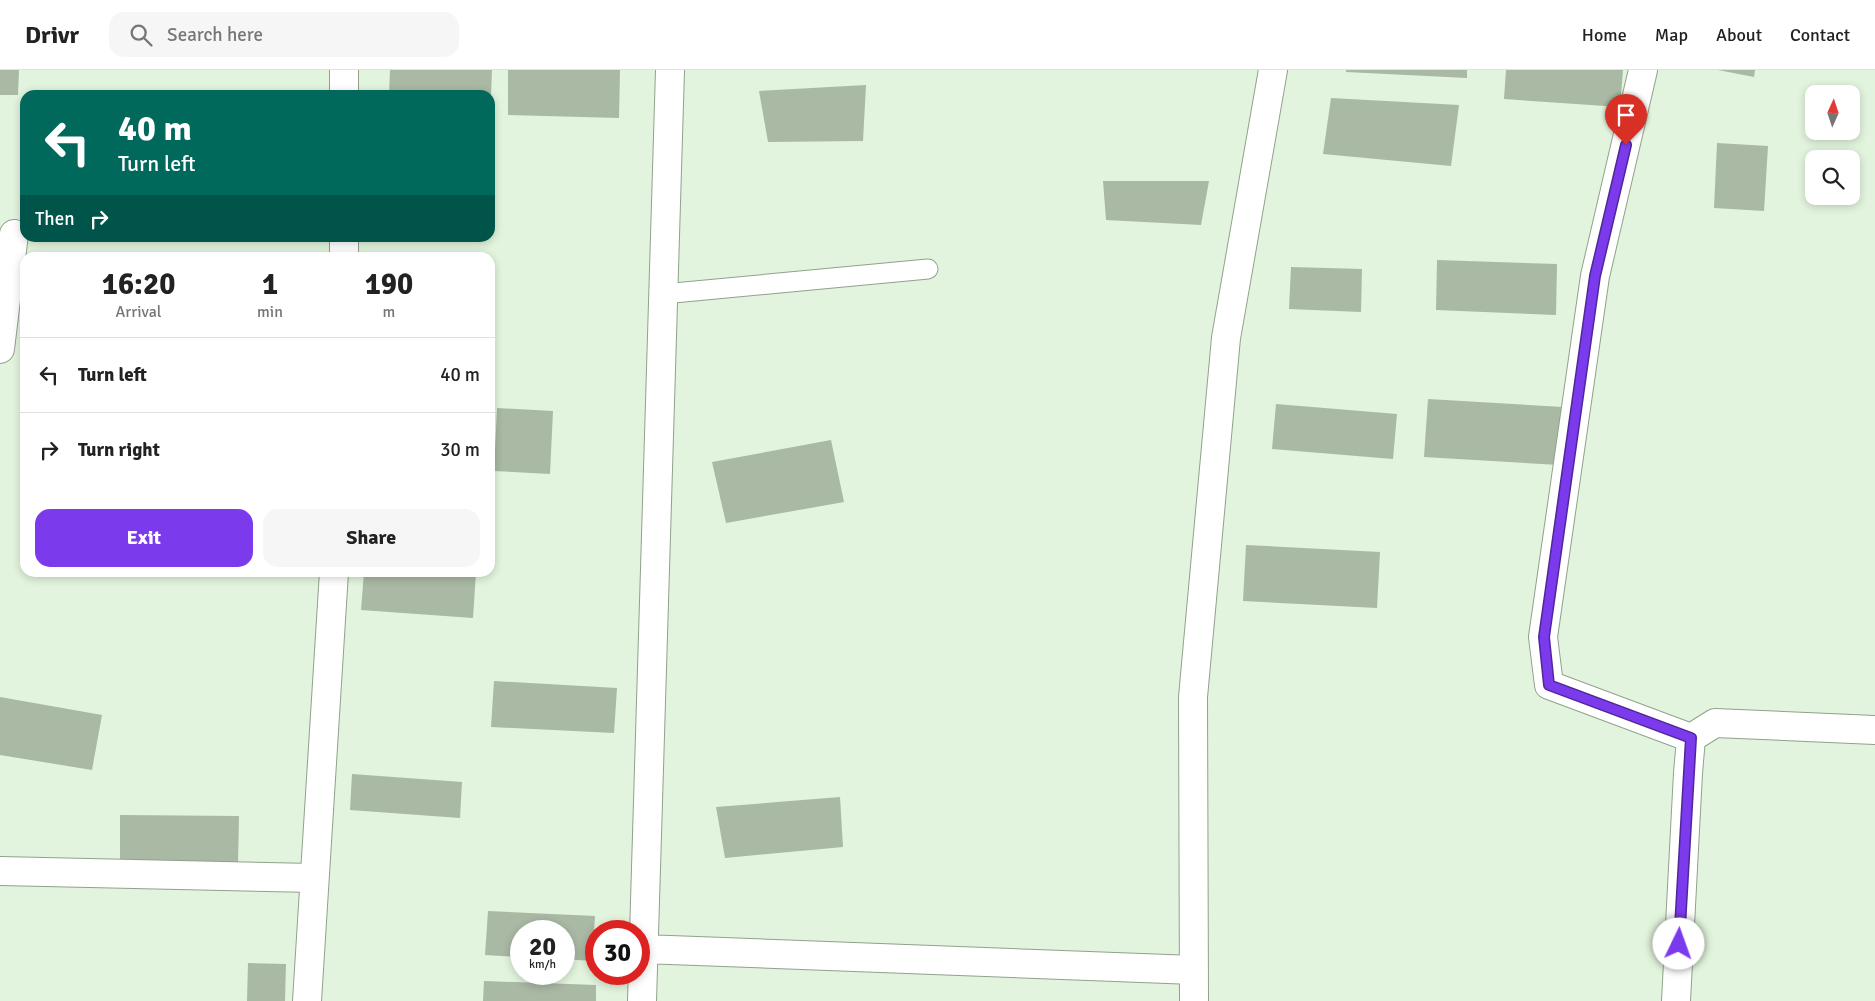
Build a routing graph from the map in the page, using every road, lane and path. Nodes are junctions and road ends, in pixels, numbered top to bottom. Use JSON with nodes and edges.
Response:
{"nodes":[{"id":1,"x":344,"y":70,"type":"edge"},
{"id":2,"x":670,"y":70,"type":"edge"},
{"id":3,"x":1273,"y":70,"type":"edge"},
{"id":4,"x":1643,"y":70,"type":"edge"},
{"id":5,"x":344,"y":90,"type":"edge"},
{"id":6,"x":14,"y":234,"type":"dead end"},
{"id":7,"x":928,"y":269,"type":"dead end"},
{"id":8,"x":663,"y":294,"type":"junction"},
{"id":9,"x":0,"y":349,"type":"edge"},
{"id":10,"x":334,"y":577,"type":"edge"},
{"id":11,"x":1875,"y":730,"type":"edge"},
{"id":12,"x":1691,"y":738,"type":"junction"},
{"id":13,"x":0,"y":871,"type":"edge"},
{"id":14,"x":314,"y":878,"type":"junction"},
{"id":15,"x":644,"y":920,"type":"edge"},
{"id":16,"x":650,"y":949,"type":"edge"},
{"id":17,"x":1194,"y":970,"type":"junction"},
{"id":18,"x":642,"y":985,"type":"edge"},
{"id":19,"x":307,"y":1001,"type":"edge"},
{"id":20,"x":642,"y":1001,"type":"edge"},
{"id":21,"x":1194,"y":1001,"type":"edge"},
{"id":22,"x":1676,"y":1001,"type":"edge"}],
"edges":[{"from":1,"to":5,"type":"street"},
{"from":2,"to":8,"type":"street"},
{"from":3,"to":17,"type":"street"},
{"from":4,"to":12,"type":"street"},
{"from":6,"to":9,"type":"street"},
{"from":7,"to":8,"type":"lane"},
{"from":8,"to":15,"type":"street"},
{"from":10,"to":14,"type":"street"},
{"from":11,"to":12,"type":"street"},
{"from":12,"to":22,"type":"street"},
{"from":13,"to":14,"type":"street"},
{"from":14,"to":19,"type":"street"},
{"from":16,"to":17,"type":"street"},
{"from":17,"to":21,"type":"street"},
{"from":18,"to":20,"type":"street"}]}
